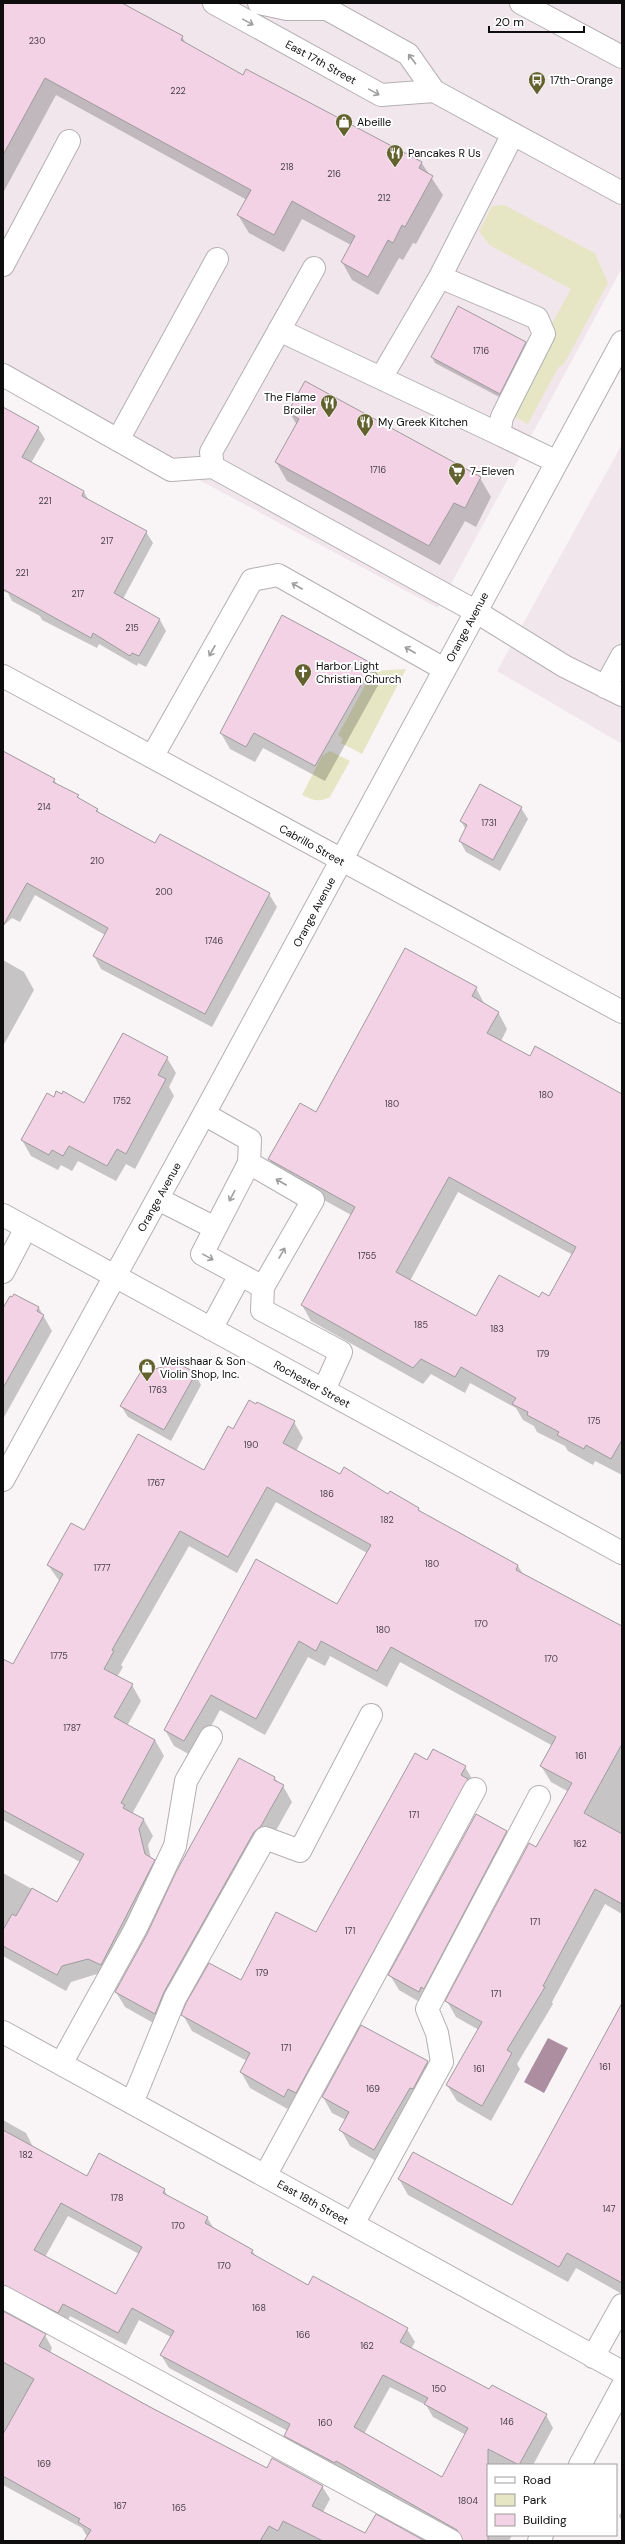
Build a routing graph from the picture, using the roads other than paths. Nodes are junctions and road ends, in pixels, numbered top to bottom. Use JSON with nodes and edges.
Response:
{"nodes":[{"id":1,"x":214,"y":3,"type":"edge"},
{"id":2,"x":259,"y":3,"type":"edge"},
{"id":3,"x":521,"y":3,"type":"edge"},
{"id":4,"x":324,"y":5,"type":"edge"},
{"id":5,"x":622,"y":57,"type":"edge"},
{"id":6,"x":434,"y":91,"type":"junction"},
{"id":7,"x":513,"y":134,"type":"junction"},
{"id":8,"x":69,"y":141,"type":"dead end"},
{"id":9,"x":622,"y":192,"type":"edge"},
{"id":10,"x":217,"y":259,"type":"dead end"},
{"id":11,"x":3,"y":265,"type":"edge"},
{"id":12,"x":314,"y":268,"type":"dead end"},
{"id":13,"x":440,"y":277,"type":"junction"},
{"id":14,"x":280,"y":330,"type":"junction"},
{"id":15,"x":622,"y":342,"type":"edge"},
{"id":16,"x":3,"y":375,"type":"edge"},
{"id":17,"x":381,"y":378,"type":"junction"},
{"id":18,"x":499,"y":434,"type":"junction"},
{"id":19,"x":118,"y":440,"type":"junction"},
{"id":20,"x":557,"y":462,"type":"junction"},
{"id":21,"x":213,"y":468,"type":"junction"},
{"id":22,"x":475,"y":611,"type":"junction"},
{"id":23,"x":622,"y":656,"type":"edge"},
{"id":24,"x":444,"y":669,"type":"junction"},
{"id":25,"x":3,"y":676,"type":"edge"},
{"id":26,"x":614,"y":691,"type":"edge"},
{"id":27,"x":152,"y":757,"type":"junction"},
{"id":28,"x":342,"y":861,"type":"junction"},
{"id":29,"x":622,"y":1012,"type":"edge"},
{"id":30,"x":204,"y":1114,"type":"junction"},
{"id":31,"x":249,"y":1164,"type":"junction"},
{"id":32,"x":158,"y":1199,"type":"junction"},
{"id":33,"x":3,"y":1216,"type":"edge"},
{"id":34,"x":26,"y":1228,"type":"junction"},
{"id":35,"x":215,"y":1228,"type":"junction"},
{"id":36,"x":3,"y":1272,"type":"edge"},
{"id":37,"x":240,"y":1275,"type":"junction"},
{"id":38,"x":115,"y":1277,"type":"junction"},
{"id":39,"x":263,"y":1287,"type":"junction"},
{"id":40,"x":212,"y":1329,"type":"junction"},
{"id":41,"x":324,"y":1390,"type":"junction"},
{"id":42,"x":9,"y":1456,"type":"edge"},
{"id":43,"x":3,"y":1480,"type":"edge"},
{"id":44,"x":622,"y":1553,"type":"edge"},
{"id":45,"x":371,"y":1715,"type":"dead end"},
{"id":46,"x":211,"y":1737,"type":"dead end"},
{"id":47,"x":475,"y":1789,"type":"dead end"},
{"id":48,"x":539,"y":1797,"type":"dead end"},
{"id":49,"x":3,"y":2032,"type":"edge"},
{"id":50,"x":61,"y":2064,"type":"junction"},
{"id":51,"x":132,"y":2103,"type":"junction"},
{"id":52,"x":265,"y":2176,"type":"junction"},
{"id":53,"x":353,"y":2224,"type":"junction"},
{"id":54,"x":3,"y":2297,"type":"edge"},
{"id":55,"x":622,"y":2305,"type":"edge"},
{"id":56,"x":593,"y":2357,"type":"junction"},
{"id":57,"x":622,"y":2372,"type":"edge"},
{"id":58,"x":622,"y":2388,"type":"edge"},
{"id":59,"x":581,"y":2464,"type":"edge"},
{"id":60,"x":451,"y":2541,"type":"edge"}],
"edges":[{"from":1,"to":6,"type":"street","name":"East 17th Street","one_way":true},
{"from":2,"to":4,"type":"street"},
{"from":3,"to":5,"type":"street"},
{"from":6,"to":4,"type":"street","one_way":true},
{"from":6,"to":7,"type":"street"},
{"from":7,"to":9,"type":"street"},
{"from":7,"to":13,"type":"street"},
{"from":8,"to":11,"type":"street"},
{"from":10,"to":19,"type":"street"},
{"from":12,"to":14,"type":"street"},
{"from":13,"to":17,"type":"street"},
{"from":13,"to":18,"type":"street"},
{"from":14,"to":17,"type":"street"},
{"from":14,"to":21,"type":"street"},
{"from":15,"to":20,"type":"street","name":"Orange Avenue"},
{"from":16,"to":19,"type":"street"},
{"from":17,"to":18,"type":"street"},
{"from":18,"to":20,"type":"street"},
{"from":19,"to":21,"type":"street"},
{"from":20,"to":22,"type":"street","name":"Orange Avenue"},
{"from":21,"to":22,"type":"street"},
{"from":22,"to":24,"type":"street","name":"Orange Avenue"},
{"from":22,"to":26,"type":"street"},
{"from":23,"to":26,"type":"street"},
{"from":24,"to":27,"type":"street","one_way":true},
{"from":24,"to":28,"type":"street","name":"Orange Avenue"},
{"from":25,"to":27,"type":"street","name":"Cabrillo Street"},
{"from":27,"to":28,"type":"street","name":"Cabrillo Street"},
{"from":28,"to":29,"type":"street","name":"Cabrillo Street"},
{"from":28,"to":30,"type":"street","name":"Orange Avenue"},
{"from":30,"to":31,"type":"street"},
{"from":30,"to":32,"type":"street","name":"Orange Avenue"},
{"from":31,"to":35,"type":"street","one_way":true},
{"from":39,"to":31,"type":"street","one_way":true},
{"from":32,"to":35,"type":"street"},
{"from":32,"to":38,"type":"street","name":"Orange Avenue"},
{"from":33,"to":34,"type":"street","name":"Rochester Street"},
{"from":34,"to":36,"type":"street"},
{"from":34,"to":38,"type":"street","name":"Rochester Street"},
{"from":35,"to":37,"type":"street","one_way":true},
{"from":37,"to":39,"type":"street"},
{"from":37,"to":40,"type":"street"},
{"from":38,"to":40,"type":"street","name":"Rochester Street"},
{"from":38,"to":42,"type":"street","name":"Orange Avenue"},
{"from":39,"to":41,"type":"street"},
{"from":40,"to":41,"type":"street","name":"Rochester Street"},
{"from":41,"to":44,"type":"street","name":"Rochester Street"},
{"from":42,"to":43,"type":"street","name":"Orange Avenue"},
{"from":45,"to":51,"type":"street"},
{"from":46,"to":50,"type":"street"},
{"from":47,"to":52,"type":"street"},
{"from":48,"to":53,"type":"street"},
{"from":49,"to":50,"type":"street","name":"East 18th Street"},
{"from":50,"to":51,"type":"street","name":"East 18th Street"},
{"from":51,"to":52,"type":"street","name":"East 18th Street"},
{"from":52,"to":53,"type":"street","name":"East 18th Street"},
{"from":53,"to":56,"type":"street","name":"East 18th Street"},
{"from":54,"to":60,"type":"street"},
{"from":55,"to":56,"type":"street"},
{"from":56,"to":57,"type":"street","name":"East 18th Street"},
{"from":58,"to":59,"type":"street"}]}
